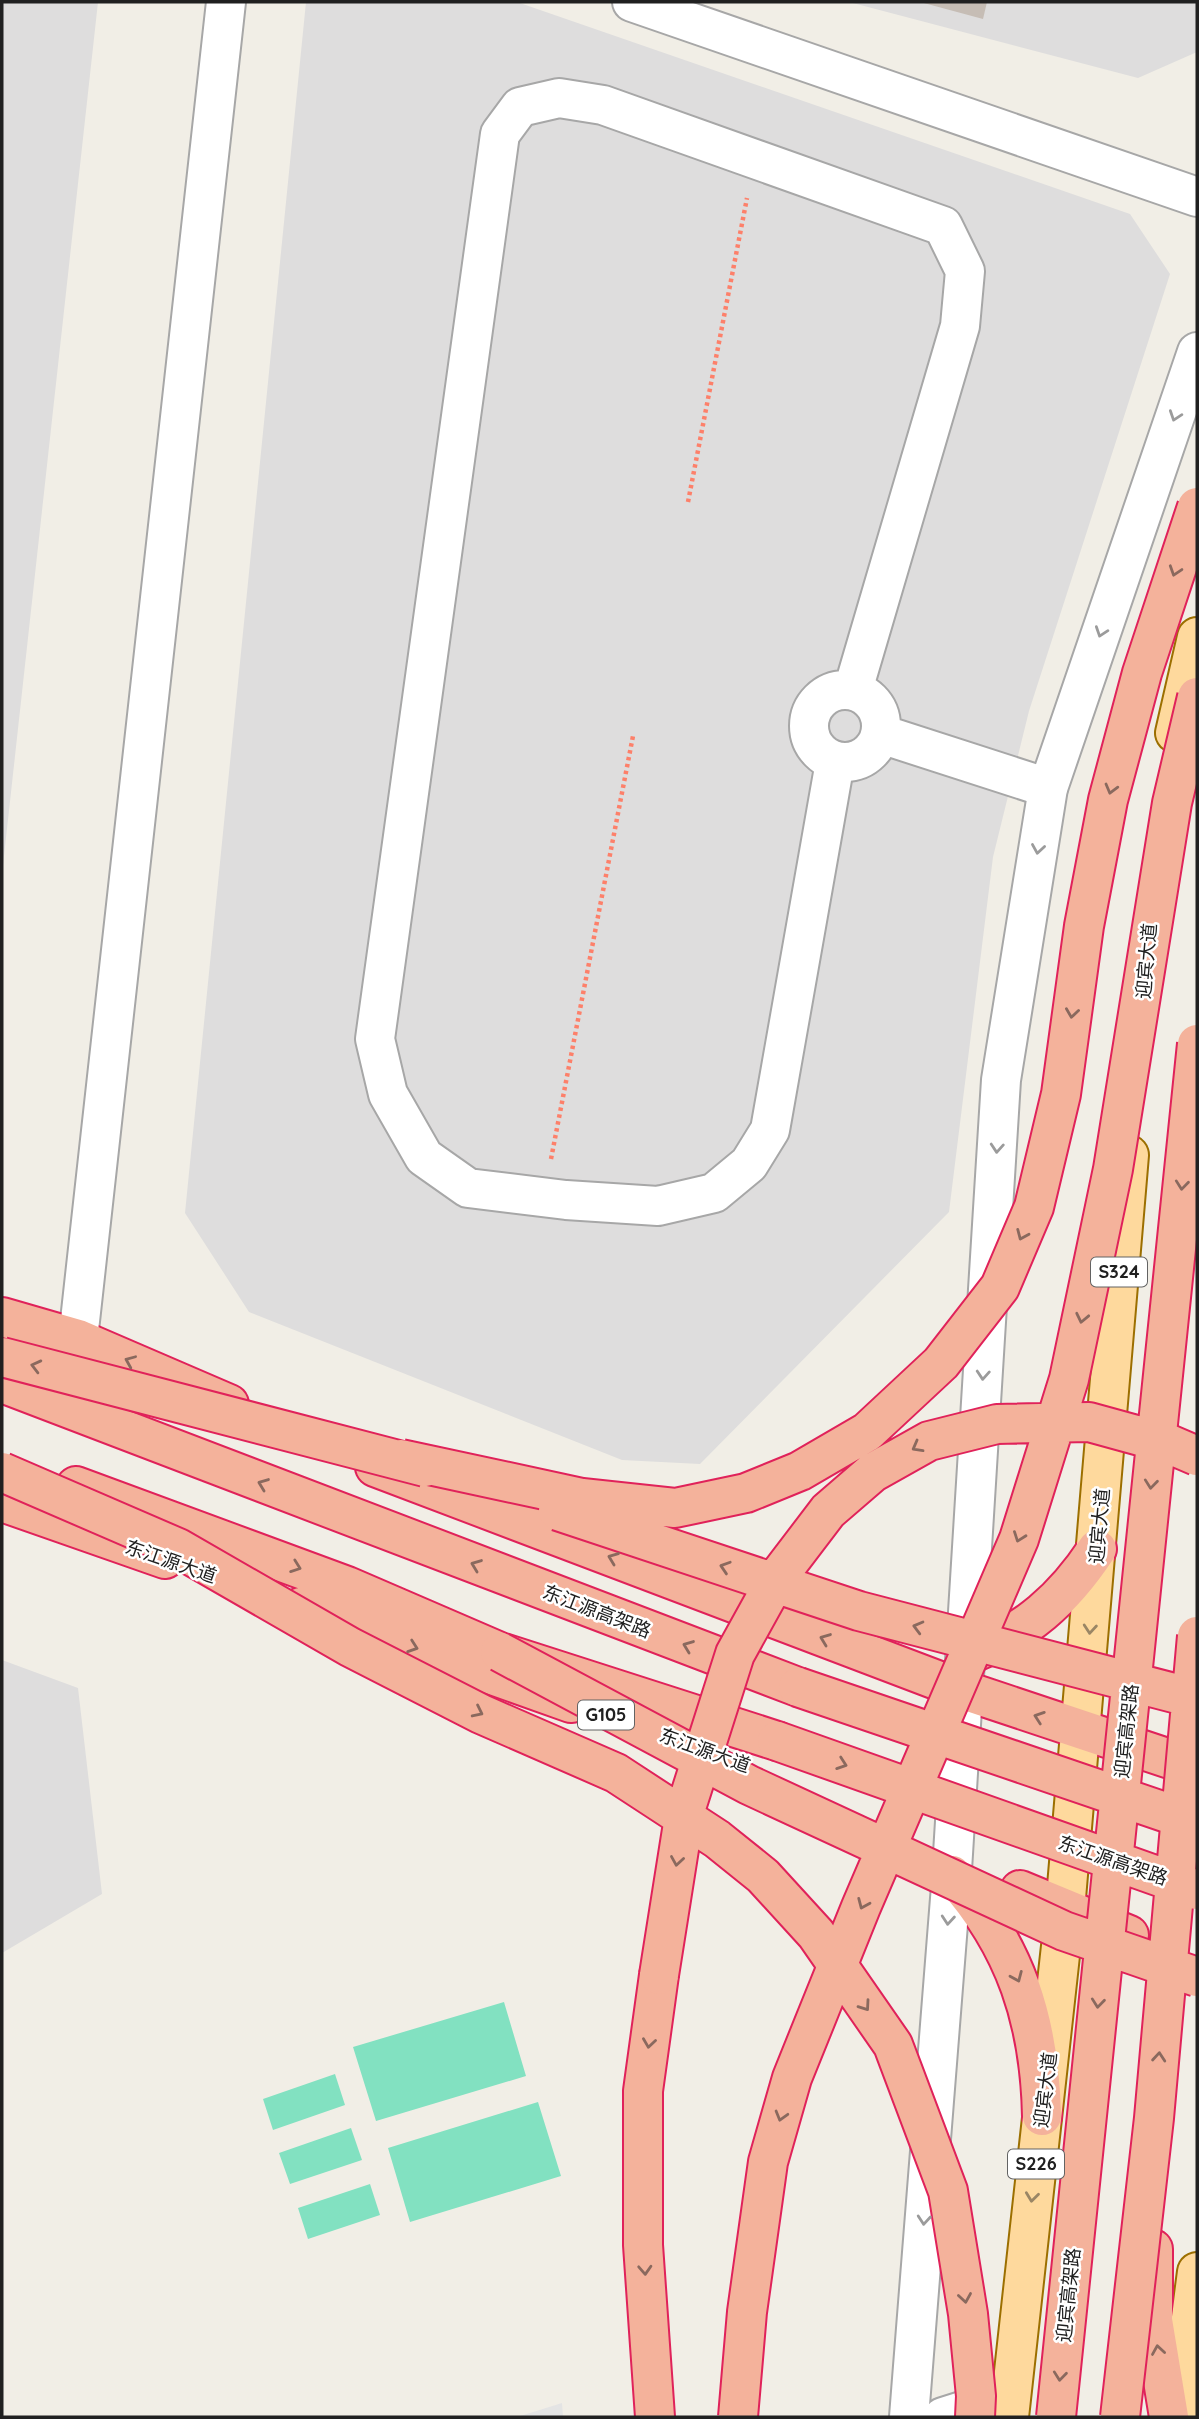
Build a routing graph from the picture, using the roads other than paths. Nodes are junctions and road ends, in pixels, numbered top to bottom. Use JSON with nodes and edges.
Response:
{"nodes":[{"id":1,"x":226,"y":2,"type":"edge"},
{"id":2,"x":632,"y":2,"type":"edge"},
{"id":3,"x":1197,"y":197,"type":"edge"},
{"id":4,"x":1197,"y":352,"type":"edge"},
{"id":5,"x":1197,"y":507,"type":"edge"},
{"id":6,"x":1197,"y":636,"type":"edge"},
{"id":7,"x":853,"y":690,"type":"junction"},
{"id":8,"x":1197,"y":697,"type":"edge"},
{"id":9,"x":881,"y":734,"type":"junction"},
{"id":10,"x":835,"y":762,"type":"junction"},
{"id":11,"x":1048,"y":788,"type":"junction"},
{"id":12,"x":1197,"y":1044,"type":"edge"},
{"id":13,"x":2,"y":1317,"type":"edge"},
{"id":14,"x":78,"y":1339,"type":"junction"},
{"id":15,"x":2,"y":1357,"type":"edge"},
{"id":16,"x":2,"y":1383,"type":"edge"},
{"id":17,"x":1197,"y":1456,"type":"edge"},
{"id":18,"x":2,"y":1459,"type":"edge"},
{"id":19,"x":401,"y":1459,"type":"junction"},
{"id":20,"x":2,"y":1472,"type":"edge"},
{"id":21,"x":2,"y":1502,"type":"edge"},
{"id":22,"x":1097,"y":1549,"type":"junction"},
{"id":23,"x":1197,"y":1636,"type":"edge"},
{"id":24,"x":500,"y":1652,"type":"junction"},
{"id":25,"x":964,"y":1673,"type":"junction"},
{"id":26,"x":1197,"y":1699,"type":"edge"},
{"id":27,"x":1082,"y":1732,"type":"junction"},
{"id":28,"x":1197,"y":1768,"type":"edge"},
{"id":29,"x":1197,"y":1823,"type":"edge"},
{"id":30,"x":942,"y":1859,"type":"junction"},
{"id":31,"x":1197,"y":1890,"type":"edge"},
{"id":32,"x":1065,"y":1910,"type":"junction"},
{"id":33,"x":1197,"y":1962,"type":"edge"},
{"id":34,"x":1197,"y":1977,"type":"edge"},
{"id":35,"x":1042,"y":2116,"type":"junction"},
{"id":36,"x":1154,"y":2118,"type":"junction"},
{"id":37,"x":1197,"y":2272,"type":"edge"},
{"id":38,"x":1010,"y":2406,"type":"edge"},
{"id":39,"x":656,"y":2417,"type":"edge"},
{"id":40,"x":738,"y":2417,"type":"edge"},
{"id":41,"x":909,"y":2417,"type":"edge"},
{"id":42,"x":943,"y":2417,"type":"edge"},
{"id":43,"x":975,"y":2417,"type":"edge"},
{"id":44,"x":1056,"y":2417,"type":"edge"},
{"id":45,"x":1120,"y":2417,"type":"edge"},
{"id":46,"x":1169,"y":2417,"type":"edge"},
{"id":47,"x":1178,"y":2417,"type":"edge"}],
"edges":[{"from":1,"to":14,"type":"street"},
{"from":2,"to":3,"type":"street"},
{"from":4,"to":11,"type":"street","one_way":true},
{"from":5,"to":19,"type":"highway","one_way":true,"bridge":true},
{"from":6,"to":22,"type":"main road","name":"迎宾大道","number":"S324"},
{"from":7,"to":9,"type":"street"},
{"from":7,"to":10,"type":"street"},
{"from":7,"to":10,"type":"street"},
{"from":8,"to":40,"type":"highway","one_way":true,"bridge":true},
{"from":9,"to":10,"type":"street"},
{"from":9,"to":11,"type":"street"},
{"from":11,"to":25,"type":"street","one_way":true},
{"from":12,"to":44,"type":"highway","name":"迎宾高架路","one_way":true,"bridge":true},
{"from":13,"to":14,"type":"highway"},
{"from":25,"to":14,"type":"highway","one_way":true},
{"from":19,"to":15,"type":"highway","one_way":true,"bridge":true},
{"from":29,"to":16,"type":"highway","name":"东江源高架路","one_way":true,"bridge":true},
{"from":17,"to":39,"type":"highway","one_way":true,"bridge":true},
{"from":18,"to":24,"type":"highway","name":"东江源高架路","one_way":true},
{"from":26,"to":19,"type":"highway","one_way":true,"bridge":true},
{"from":20,"to":43,"type":"highway","one_way":true,"bridge":true},
{"from":21,"to":30,"type":"highway","name":"东江源大道","number":"G105","one_way":true},
{"from":22,"to":25,"type":"highway"},
{"from":22,"to":27,"type":"main road","name":"迎宾大道","number":"S324","one_way":true},
{"from":36,"to":23,"type":"highway","one_way":true,"bridge":true},
{"from":24,"to":31,"type":"highway","name":"东江源高架路","one_way":true,"bridge":true},
{"from":24,"to":34,"type":"highway","bridge":true},
{"from":27,"to":25,"type":"highway","one_way":true},
{"from":25,"to":30,"type":"street"},
{"from":27,"to":28,"type":"highway"},
{"from":27,"to":32,"type":"main road","name":"迎宾大道","number":"S324"},
{"from":30,"to":32,"type":"highway","name":"东江源大道","number":"G105"},
{"from":30,"to":35,"type":"highway","one_way":true},
{"from":30,"to":41,"type":"street","one_way":true},
{"from":32,"to":33,"type":"highway","name":"东江源大道","number":"G105"},
{"from":32,"to":35,"type":"main road","name":"迎宾大道","number":"S226"},
{"from":35,"to":38,"type":"main road","name":"迎宾大道","number":"S226","one_way":true},
{"from":36,"to":45,"type":"highway","bridge":true},
{"from":46,"to":36,"type":"highway","one_way":true,"bridge":true},
{"from":37,"to":47,"type":"main road"},
{"from":38,"to":42,"type":"street"}]}
